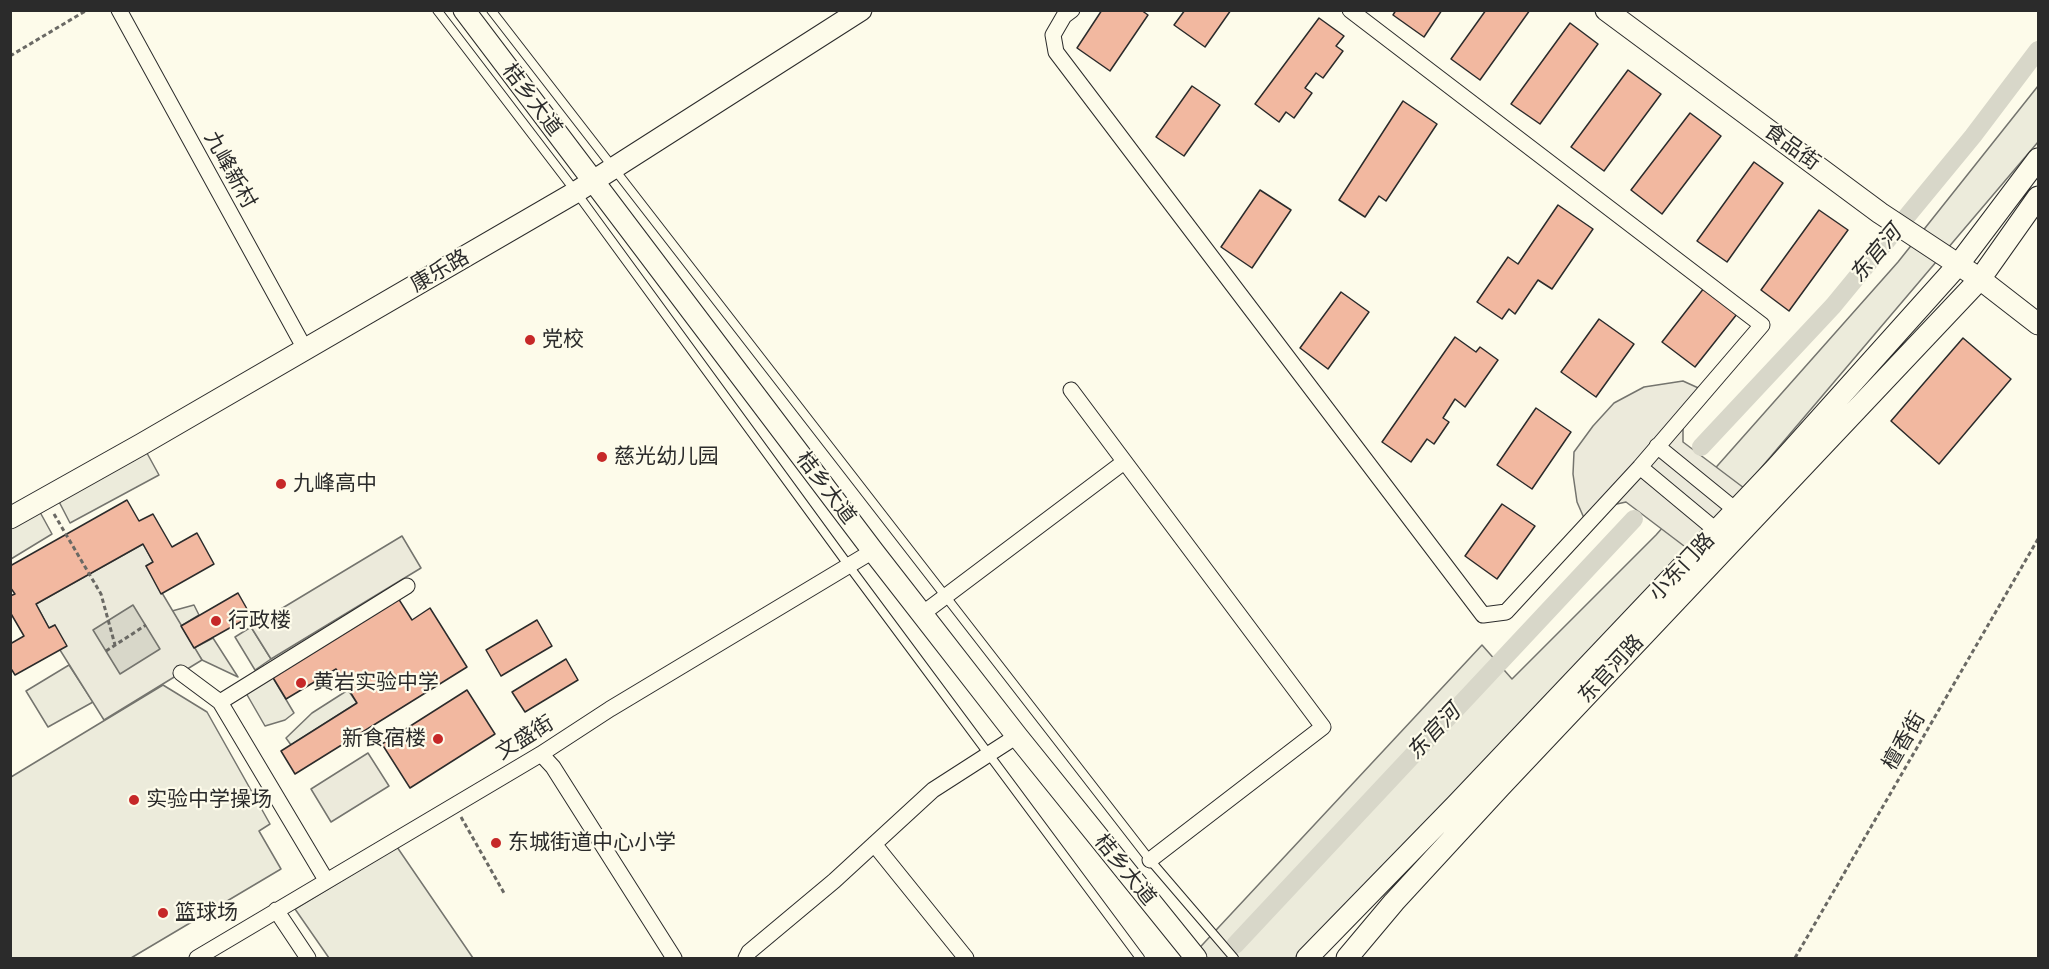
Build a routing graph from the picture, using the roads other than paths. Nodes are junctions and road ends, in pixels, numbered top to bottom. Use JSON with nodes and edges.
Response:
{"nodes":[{"id":1,"x":119,"y":10,"type":"edge"},
{"id":2,"x":436,"y":10,"type":"edge"},
{"id":3,"x":464,"y":10,"type":"edge"},
{"id":4,"x":491,"y":10,"type":"edge"},
{"id":5,"x":861,"y":10,"type":"edge"},
{"id":6,"x":1072,"y":10,"type":"edge"},
{"id":7,"x":1350,"y":10,"type":"edge"},
{"id":8,"x":1606,"y":10,"type":"edge"},
{"id":9,"x":2038,"y":159,"type":"edge"},
{"id":10,"x":613,"y":170,"type":"junction"},
{"id":11,"x":585,"y":186,"type":"junction"},
{"id":12,"x":2038,"y":197,"type":"edge"},
{"id":13,"x":1958,"y":265,"type":"junction"},
{"id":14,"x":1980,"y":279,"type":"junction"},
{"id":15,"x":2038,"y":324,"type":"edge"},
{"id":16,"x":305,"y":349,"type":"junction"},
{"id":17,"x":1071,"y":390,"type":"dead end"},
{"id":18,"x":1658,"y":446,"type":"junction"},
{"id":19,"x":1124,"y":462,"type":"junction"},
{"id":20,"x":1640,"y":467,"type":"junction"},
{"id":21,"x":1743,"y":516,"type":"junction"},
{"id":22,"x":10,"y":518,"type":"edge"},
{"id":23,"x":1724,"y":536,"type":"junction"},
{"id":24,"x":873,"y":551,"type":"junction"},
{"id":25,"x":849,"y":566,"type":"junction"},
{"id":26,"x":407,"y":586,"type":"dead end"},
{"id":27,"x":945,"y":596,"type":"junction"},
{"id":28,"x":922,"y":614,"type":"junction"},
{"id":29,"x":181,"y":674,"type":"dead end"},
{"id":30,"x":220,"y":702,"type":"junction"},
{"id":31,"x":1017,"y":736,"type":"junction"},
{"id":32,"x":541,"y":754,"type":"junction"},
{"id":33,"x":989,"y":754,"type":"junction"},
{"id":34,"x":874,"y":844,"type":"junction"},
{"id":35,"x":1150,"y":860,"type":"junction"},
{"id":36,"x":326,"y":880,"type":"junction"},
{"id":37,"x":276,"y":910,"type":"junction"},
{"id":38,"x":196,"y":958,"type":"edge"},
{"id":39,"x":308,"y":958,"type":"edge"},
{"id":40,"x":674,"y":958,"type":"edge"},
{"id":41,"x":746,"y":958,"type":"edge"},
{"id":42,"x":966,"y":958,"type":"edge"},
{"id":43,"x":1140,"y":958,"type":"edge"},
{"id":44,"x":1196,"y":958,"type":"edge"},
{"id":45,"x":1234,"y":958,"type":"edge"},
{"id":46,"x":1307,"y":958,"type":"edge"},
{"id":47,"x":1347,"y":958,"type":"edge"}],
"edges":[{"from":1,"to":16,"type":"street","name":"九峰新村"},
{"from":2,"to":11,"type":"lane"},
{"from":3,"to":11,"type":"street","name":"桔乡大道"},
{"from":4,"to":10,"type":"lane"},
{"from":5,"to":10,"type":"street","name":"康乐路"},
{"from":6,"to":20,"type":"street"},
{"from":7,"to":18,"type":"street"},
{"from":8,"to":13,"type":"street","name":"食品街"},
{"from":9,"to":13,"type":"street"},
{"from":10,"to":11,"type":"street","name":"康乐路"},
{"from":10,"to":27,"type":"lane"},
{"from":11,"to":16,"type":"street","name":"康乐路"},
{"from":11,"to":24,"type":"street","name":"桔乡大道"},
{"from":11,"to":25,"type":"lane"},
{"from":12,"to":14,"type":"street"},
{"from":13,"to":14,"type":"street","name":"食品街"},
{"from":13,"to":21,"type":"street"},
{"from":14,"to":15,"type":"street","name":"食品街"},
{"from":14,"to":21,"type":"street","name":"东官河路"},
{"from":16,"to":22,"type":"street","name":"康乐路"},
{"from":17,"to":19,"type":"street"},
{"from":18,"to":20,"type":"street"},
{"from":18,"to":21,"type":"street"},
{"from":19,"to":27,"type":"street"},
{"from":19,"to":35,"type":"street"},
{"from":20,"to":23,"type":"street"},
{"from":21,"to":23,"type":"street","name":"东官河路"},
{"from":23,"to":46,"type":"street","name":"小东门路"},
{"from":23,"to":47,"type":"street","name":"东官河路"},
{"from":24,"to":25,"type":"street","name":"文盛街"},
{"from":24,"to":28,"type":"street","name":"桔乡大道"},
{"from":25,"to":32,"type":"street","name":"文盛街"},
{"from":25,"to":33,"type":"lane"},
{"from":26,"to":30,"type":"street"},
{"from":27,"to":28,"type":"street"},
{"from":27,"to":35,"type":"lane"},
{"from":28,"to":31,"type":"street","name":"桔乡大道"},
{"from":29,"to":30,"type":"street"},
{"from":30,"to":36,"type":"street"},
{"from":31,"to":33,"type":"street"},
{"from":31,"to":44,"type":"street","name":"桔乡大道"},
{"from":32,"to":36,"type":"street","name":"文盛街"},
{"from":32,"to":40,"type":"street"},
{"from":33,"to":34,"type":"street"},
{"from":33,"to":43,"type":"lane"},
{"from":34,"to":41,"type":"street"},
{"from":34,"to":42,"type":"street"},
{"from":35,"to":45,"type":"lane"},
{"from":36,"to":37,"type":"street","name":"文盛街"},
{"from":37,"to":38,"type":"street","name":"文盛街"},
{"from":37,"to":39,"type":"street"}]}
